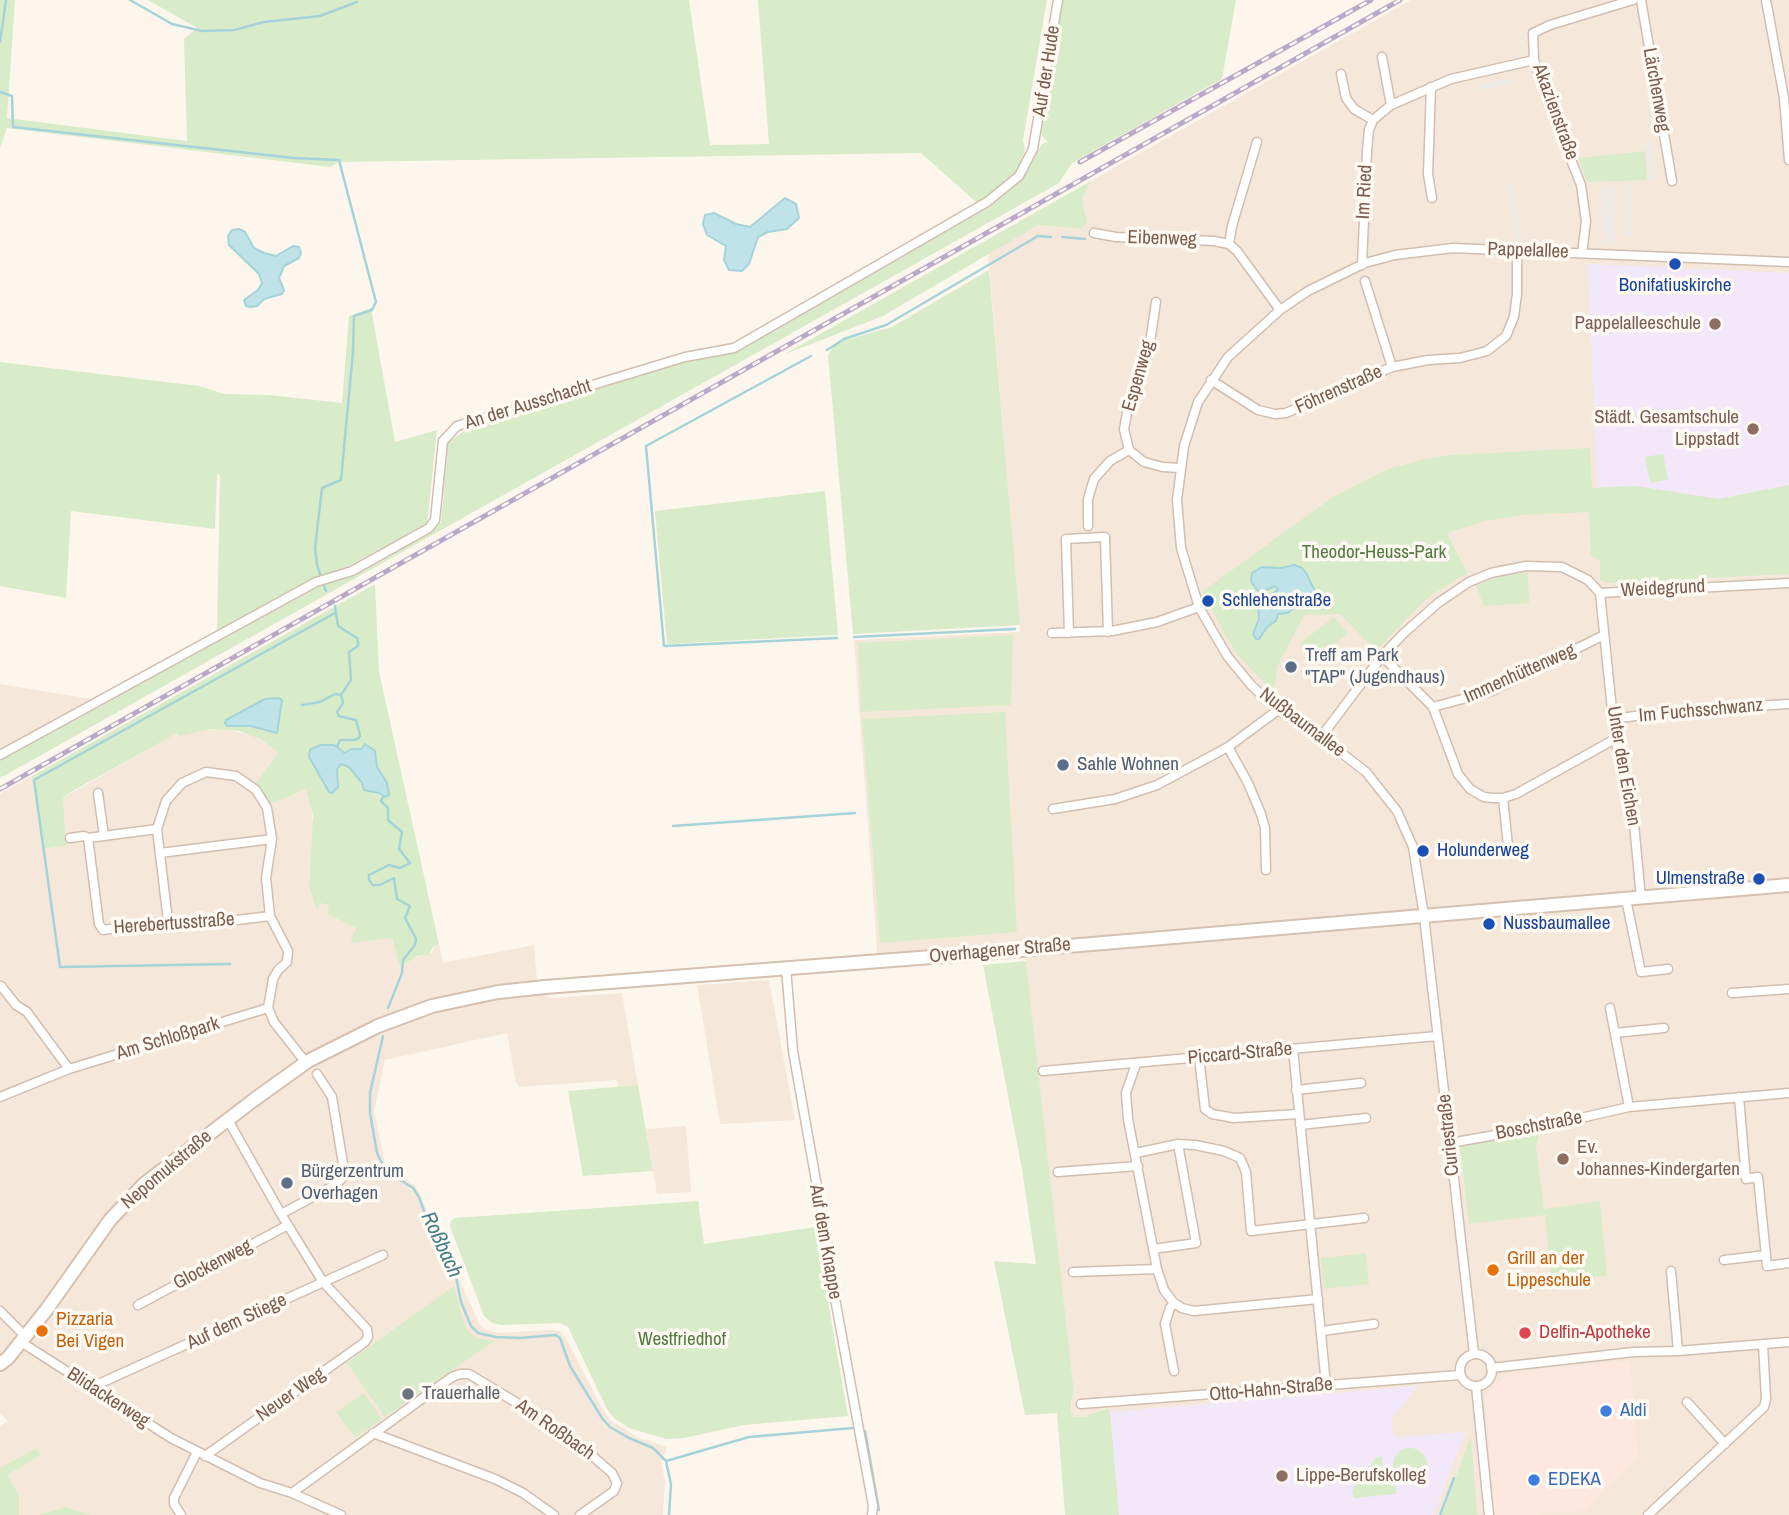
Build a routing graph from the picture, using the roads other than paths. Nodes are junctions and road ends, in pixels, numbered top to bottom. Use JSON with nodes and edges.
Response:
{"nodes":[{"id":1,"x":1058,"y":0,"type":"edge"},
{"id":2,"x":1633,"y":0,"type":"edge"},
{"id":3,"x":1641,"y":0,"type":"edge"},
{"id":4,"x":1766,"y":0,"type":"edge"},
{"id":5,"x":1381,"y":57,"type":"dead end"},
{"id":6,"x":1535,"y":60,"type":"junction"},
{"id":7,"x":1340,"y":74,"type":"dead end"},
{"id":8,"x":1785,"y":86,"type":"edge"},
{"id":9,"x":1431,"y":87,"type":"junction"},
{"id":10,"x":1391,"y":105,"type":"junction"},
{"id":11,"x":1373,"y":120,"type":"junction"},
{"id":12,"x":1036,"y":141,"type":"joint"},
{"id":13,"x":1257,"y":142,"type":"dead end"},
{"id":14,"x":1789,"y":160,"type":"edge"},
{"id":15,"x":1672,"y":181,"type":"dead end"},
{"id":16,"x":1432,"y":198,"type":"dead end"},
{"id":17,"x":1094,"y":233,"type":"dead end"},
{"id":18,"x":1229,"y":244,"type":"junction"},
{"id":19,"x":1517,"y":250,"type":"junction"},
{"id":20,"x":1582,"y":253,"type":"junction"},
{"id":21,"x":1789,"y":262,"type":"edge"},
{"id":22,"x":1362,"y":265,"type":"junction"},
{"id":23,"x":1365,"y":281,"type":"dead end"},
{"id":24,"x":1156,"y":302,"type":"dead end"},
{"id":25,"x":1280,"y":310,"type":"junction"},
{"id":26,"x":1392,"y":367,"type":"junction"},
{"id":27,"x":1211,"y":380,"type":"junction"},
{"id":28,"x":1129,"y":450,"type":"junction"},
{"id":29,"x":1180,"y":468,"type":"junction"},
{"id":30,"x":1088,"y":526,"type":"dead end"},
{"id":31,"x":1789,"y":583,"type":"edge"},
{"id":32,"x":1600,"y":593,"type":"junction"},
{"id":33,"x":1199,"y":607,"type":"junction"},
{"id":34,"x":1108,"y":632,"type":"junction"},
{"id":35,"x":1069,"y":633,"type":"junction"},
{"id":36,"x":1052,"y":634,"type":"dead end"},
{"id":37,"x":1604,"y":635,"type":"junction"},
{"id":38,"x":1382,"y":656,"type":"junction"},
{"id":39,"x":1789,"y":704,"type":"edge"},
{"id":40,"x":1433,"y":707,"type":"junction"},
{"id":41,"x":1278,"y":709,"type":"junction"},
{"id":42,"x":1612,"y":719,"type":"junction"},
{"id":43,"x":1321,"y":737,"type":"junction"},
{"id":44,"x":1615,"y":739,"type":"junction"},
{"id":45,"x":1228,"y":747,"type":"junction"},
{"id":46,"x":0,"y":755,"type":"edge"},
{"id":47,"x":99,"y":793,"type":"dead end"},
{"id":48,"x":1503,"y":798,"type":"junction"},
{"id":49,"x":1053,"y":809,"type":"dead end"},
{"id":50,"x":157,"y":829,"type":"junction"},
{"id":51,"x":104,"y":836,"type":"junction"},
{"id":52,"x":70,"y":838,"type":"dead end"},
{"id":53,"x":88,"y":838,"type":"junction"},
{"id":54,"x":272,"y":839,"type":"junction"},
{"id":55,"x":1508,"y":846,"type":"dead end"},
{"id":56,"x":159,"y":853,"type":"junction"},
{"id":57,"x":1266,"y":870,"type":"dead end"},
{"id":58,"x":1789,"y":885,"type":"edge"},
{"id":59,"x":1641,"y":898,"type":"junction"},
{"id":60,"x":1626,"y":899,"type":"junction"},
{"id":61,"x":270,"y":916,"type":"junction"},
{"id":62,"x":1424,"y":916,"type":"junction"},
{"id":63,"x":168,"y":922,"type":"junction"},
{"id":64,"x":786,"y":968,"type":"junction"},
{"id":65,"x":1668,"y":969,"type":"dead end"},
{"id":66,"x":1,"y":986,"type":"edge"},
{"id":67,"x":1789,"y":989,"type":"edge"},
{"id":68,"x":1732,"y":993,"type":"dead end"},
{"id":69,"x":268,"y":1008,"type":"junction"},
{"id":70,"x":1611,"y":1008,"type":"dead end"},
{"id":71,"x":378,"y":1026,"type":"joint"},
{"id":72,"x":1664,"y":1028,"type":"dead end"},
{"id":73,"x":1615,"y":1033,"type":"junction"},
{"id":74,"x":1437,"y":1036,"type":"junction"},
{"id":75,"x":1293,"y":1049,"type":"junction"},
{"id":76,"x":1199,"y":1057,"type":"junction"},
{"id":77,"x":308,"y":1061,"type":"junction"},
{"id":78,"x":1136,"y":1064,"type":"junction"},
{"id":79,"x":69,"y":1069,"type":"junction"},
{"id":80,"x":1043,"y":1071,"type":"dead end"},
{"id":81,"x":317,"y":1074,"type":"dead end"},
{"id":82,"x":1361,"y":1083,"type":"dead end"},
{"id":83,"x":1296,"y":1090,"type":"junction"},
{"id":84,"x":1789,"y":1093,"type":"edge"},
{"id":85,"x":0,"y":1097,"type":"edge"},
{"id":86,"x":1738,"y":1097,"type":"junction"},
{"id":87,"x":1629,"y":1107,"type":"junction"},
{"id":88,"x":1298,"y":1114,"type":"junction"},
{"id":89,"x":1366,"y":1118,"type":"dead end"},
{"id":90,"x":228,"y":1120,"type":"junction"},
{"id":91,"x":1300,"y":1125,"type":"junction"},
{"id":92,"x":1450,"y":1143,"type":"junction"},
{"id":93,"x":1178,"y":1144,"type":"junction"},
{"id":94,"x":1136,"y":1153,"type":"junction"},
{"id":95,"x":1138,"y":1166,"type":"junction"},
{"id":96,"x":1058,"y":1172,"type":"dead end"},
{"id":97,"x":281,"y":1213,"type":"junction"},
{"id":98,"x":1364,"y":1217,"type":"dead end"},
{"id":99,"x":1310,"y":1223,"type":"junction"},
{"id":100,"x":288,"y":1225,"type":"junction"},
{"id":101,"x":1153,"y":1249,"type":"junction"},
{"id":102,"x":383,"y":1255,"type":"dead end"},
{"id":103,"x":1766,"y":1255,"type":"junction"},
{"id":104,"x":1724,"y":1260,"type":"dead end"},
{"id":105,"x":1789,"y":1263,"type":"edge"},
{"id":106,"x":1157,"y":1269,"type":"junction"},
{"id":107,"x":1671,"y":1271,"type":"dead end"},
{"id":108,"x":1073,"y":1272,"type":"dead end"},
{"id":109,"x":323,"y":1282,"type":"junction"},
{"id":110,"x":1318,"y":1298,"type":"junction"},
{"id":111,"x":1174,"y":1303,"type":"junction"},
{"id":112,"x":138,"y":1305,"type":"dead end"},
{"id":113,"x":0,"y":1311,"type":"edge"},
{"id":114,"x":1374,"y":1324,"type":"dead end"},
{"id":115,"x":1322,"y":1331,"type":"junction"},
{"id":116,"x":23,"y":1339,"type":"junction"},
{"id":117,"x":1789,"y":1342,"type":"edge"},
{"id":118,"x":1763,"y":1344,"type":"junction"},
{"id":119,"x":1678,"y":1351,"type":"junction"},
{"id":120,"x":1474,"y":1354,"type":"junction"},
{"id":121,"x":0,"y":1364,"type":"edge"},
{"id":122,"x":1491,"y":1368,"type":"junction"},
{"id":123,"x":1174,"y":1371,"type":"dead end"},
{"id":124,"x":1460,"y":1375,"type":"junction"},
{"id":125,"x":1326,"y":1385,"type":"junction"},
{"id":126,"x":1476,"y":1386,"type":"junction"},
{"id":127,"x":92,"y":1387,"type":"junction"},
{"id":128,"x":1687,"y":1402,"type":"dead end"},
{"id":129,"x":1082,"y":1405,"type":"dead end"},
{"id":130,"x":373,"y":1433,"type":"junction"},
{"id":131,"x":1726,"y":1444,"type":"junction"},
{"id":132,"x":201,"y":1454,"type":"junction"},
{"id":133,"x":292,"y":1493,"type":"junction"},
{"id":134,"x":181,"y":1515,"type":"edge"},
{"id":135,"x":341,"y":1515,"type":"edge"},
{"id":136,"x":554,"y":1515,"type":"edge"},
{"id":137,"x":580,"y":1515,"type":"edge"},
{"id":138,"x":872,"y":1515,"type":"edge"},
{"id":139,"x":1489,"y":1515,"type":"edge"},
{"id":140,"x":1648,"y":1515,"type":"edge"}],
"edges":[{"from":1,"to":12,"type":"street","name":"Auf der Hude"},
{"from":2,"to":6,"type":"street","name":"Akazienstraße"},
{"from":3,"to":15,"type":"street","name":"Lärchenweg"},
{"from":4,"to":8,"type":"street"},
{"from":5,"to":10,"type":"street"},
{"from":6,"to":9,"type":"street"},
{"from":6,"to":20,"type":"street","name":"Akazienstraße"},
{"from":7,"to":11,"type":"street"},
{"from":8,"to":14,"type":"street"},
{"from":9,"to":10,"type":"street"},
{"from":9,"to":16,"type":"street"},
{"from":10,"to":11,"type":"street"},
{"from":11,"to":22,"type":"street","name":"Im Ried"},
{"from":12,"to":46,"type":"street","name":"An der Ausschacht"},
{"from":13,"to":18,"type":"street"},
{"from":17,"to":18,"type":"street","name":"Eibenweg"},
{"from":18,"to":25,"type":"street"},
{"from":19,"to":20,"type":"street","name":"Pappelallee"},
{"from":19,"to":22,"type":"street","name":"Pappelallee"},
{"from":19,"to":26,"type":"street","name":"Föhrenstraße"},
{"from":20,"to":21,"type":"street","name":"Pappelallee"},
{"from":22,"to":25,"type":"street","name":"Pappelallee"},
{"from":23,"to":26,"type":"street","name":"Föhrenstraße"},
{"from":24,"to":28,"type":"street","name":"Espenweg"},
{"from":25,"to":27,"type":"street","name":"Nußbaumallee"},
{"from":26,"to":27,"type":"street","name":"Föhrenstraße"},
{"from":27,"to":29,"type":"street","name":"Nußbaumallee"},
{"from":28,"to":29,"type":"street"},
{"from":28,"to":30,"type":"street"},
{"from":29,"to":33,"type":"street","name":"Nußbaumallee"},
{"from":31,"to":32,"type":"street","name":"Weidegrund"},
{"from":32,"to":37,"type":"street","name":"Unter den Eichen"},
{"from":32,"to":38,"type":"street","name":"Weidegrund"},
{"from":33,"to":34,"type":"street"},
{"from":33,"to":41,"type":"street","name":"Nußbaumallee"},
{"from":34,"to":35,"type":"street"},
{"from":34,"to":35,"type":"street"},
{"from":35,"to":36,"type":"street"},
{"from":37,"to":40,"type":"street","name":"Immenhüttenweg"},
{"from":37,"to":42,"type":"street","name":"Unter den Eichen"},
{"from":38,"to":40,"type":"street"},
{"from":38,"to":43,"type":"street","name":"Weidegrund"},
{"from":39,"to":42,"type":"street","name":"Im Fuchsschwanz"},
{"from":40,"to":48,"type":"street"},
{"from":41,"to":43,"type":"street","name":"Nußbaumallee"},
{"from":41,"to":45,"type":"street"},
{"from":42,"to":44,"type":"street","name":"Unter den Eichen"},
{"from":43,"to":62,"type":"street","name":"Nußbaumallee"},
{"from":44,"to":48,"type":"street"},
{"from":44,"to":59,"type":"street","name":"Unter den Eichen"},
{"from":45,"to":49,"type":"street"},
{"from":45,"to":57,"type":"street"},
{"from":47,"to":51,"type":"street"},
{"from":48,"to":55,"type":"street"},
{"from":50,"to":51,"type":"street"},
{"from":50,"to":54,"type":"street"},
{"from":50,"to":56,"type":"street"},
{"from":51,"to":53,"type":"street"},
{"from":52,"to":53,"type":"street"},
{"from":53,"to":63,"type":"street","name":"Herebertusstraße"},
{"from":54,"to":56,"type":"street"},
{"from":54,"to":61,"type":"street"},
{"from":56,"to":63,"type":"street"},
{"from":58,"to":59,"type":"main road","name":"Overhagener Straße"},
{"from":59,"to":60,"type":"main road","name":"Overhagener Straße"},
{"from":60,"to":62,"type":"main road","name":"Overhagener Straße"},
{"from":60,"to":65,"type":"street"},
{"from":61,"to":63,"type":"street","name":"Herebertusstraße"},
{"from":61,"to":69,"type":"street"},
{"from":62,"to":64,"type":"main road","name":"Overhagener Straße"},
{"from":62,"to":74,"type":"street","name":"Curiestraße"},
{"from":64,"to":71,"type":"main road","name":"Overhagener Straße"},
{"from":64,"to":138,"type":"street","name":"Auf dem Knappe"},
{"from":66,"to":79,"type":"street"},
{"from":67,"to":68,"type":"street"},
{"from":69,"to":77,"type":"street"},
{"from":69,"to":79,"type":"street","name":"Am Schloßpark"},
{"from":70,"to":73,"type":"street"},
{"from":71,"to":77,"type":"main road","name":"Nepomukstraße"},
{"from":72,"to":73,"type":"street"},
{"from":73,"to":87,"type":"street"},
{"from":74,"to":75,"type":"street","name":"Piccard-Straße"},
{"from":74,"to":92,"type":"street","name":"Curiestraße"},
{"from":75,"to":76,"type":"street","name":"Piccard-Straße"},
{"from":75,"to":83,"type":"street"},
{"from":76,"to":78,"type":"street","name":"Piccard-Straße"},
{"from":76,"to":88,"type":"street"},
{"from":77,"to":90,"type":"main road","name":"Nepomukstraße"},
{"from":78,"to":80,"type":"street","name":"Piccard-Straße"},
{"from":78,"to":94,"type":"street"},
{"from":79,"to":85,"type":"street","name":"Am Schloßpark"},
{"from":81,"to":97,"type":"street"},
{"from":82,"to":83,"type":"street"},
{"from":83,"to":88,"type":"street"},
{"from":84,"to":86,"type":"street","name":"Boschstraße"},
{"from":86,"to":87,"type":"street","name":"Boschstraße"},
{"from":86,"to":103,"type":"street"},
{"from":87,"to":92,"type":"street","name":"Boschstraße"},
{"from":88,"to":91,"type":"street"},
{"from":89,"to":91,"type":"street"},
{"from":90,"to":97,"type":"street"},
{"from":90,"to":116,"type":"main road","name":"Nepomukstraße"},
{"from":91,"to":99,"type":"street"},
{"from":92,"to":120,"type":"street","name":"Curiestraße"},
{"from":93,"to":94,"type":"street"},
{"from":93,"to":99,"type":"street"},
{"from":93,"to":101,"type":"street"},
{"from":94,"to":95,"type":"street"},
{"from":95,"to":96,"type":"street"},
{"from":95,"to":101,"type":"street"},
{"from":97,"to":100,"type":"street"},
{"from":98,"to":99,"type":"street"},
{"from":99,"to":110,"type":"street"},
{"from":100,"to":109,"type":"street"},
{"from":100,"to":112,"type":"street","name":"Glockenweg"},
{"from":101,"to":106,"type":"street"},
{"from":102,"to":109,"type":"street","name":"Auf dem Stiege"},
{"from":103,"to":104,"type":"street"},
{"from":103,"to":105,"type":"street"},
{"from":106,"to":108,"type":"street"},
{"from":106,"to":111,"type":"street"},
{"from":107,"to":119,"type":"street"},
{"from":109,"to":127,"type":"street","name":"Auf dem Stiege"},
{"from":109,"to":132,"type":"street","name":"Neuer Weg"},
{"from":110,"to":111,"type":"street"},
{"from":110,"to":115,"type":"street"},
{"from":111,"to":123,"type":"street"},
{"from":113,"to":116,"type":"street","name":"Blidackerweg"},
{"from":114,"to":115,"type":"street"},
{"from":115,"to":125,"type":"street"},
{"from":116,"to":121,"type":"main road","name":"Nepomukstraße"},
{"from":116,"to":127,"type":"street","name":"Blidackerweg"},
{"from":117,"to":118,"type":"street"},
{"from":118,"to":119,"type":"street"},
{"from":118,"to":131,"type":"street"},
{"from":119,"to":122,"type":"street"},
{"from":120,"to":122,"type":"street"},
{"from":120,"to":124,"type":"street"},
{"from":122,"to":126,"type":"street"},
{"from":124,"to":125,"type":"street","name":"Otto-Hahn-Straße"},
{"from":124,"to":126,"type":"street"},
{"from":125,"to":129,"type":"street","name":"Otto-Hahn-Straße"},
{"from":126,"to":139,"type":"street"},
{"from":127,"to":132,"type":"street","name":"Blidackerweg"},
{"from":128,"to":131,"type":"street"},
{"from":130,"to":133,"type":"street","name":"Am Roßbach"},
{"from":130,"to":136,"type":"street"},
{"from":130,"to":137,"type":"street","name":"Am Roßbach"},
{"from":131,"to":140,"type":"street"},
{"from":132,"to":133,"type":"street","name":"Blidackerweg"},
{"from":132,"to":134,"type":"street"},
{"from":133,"to":135,"type":"street","name":"Blidackerweg"}]}
